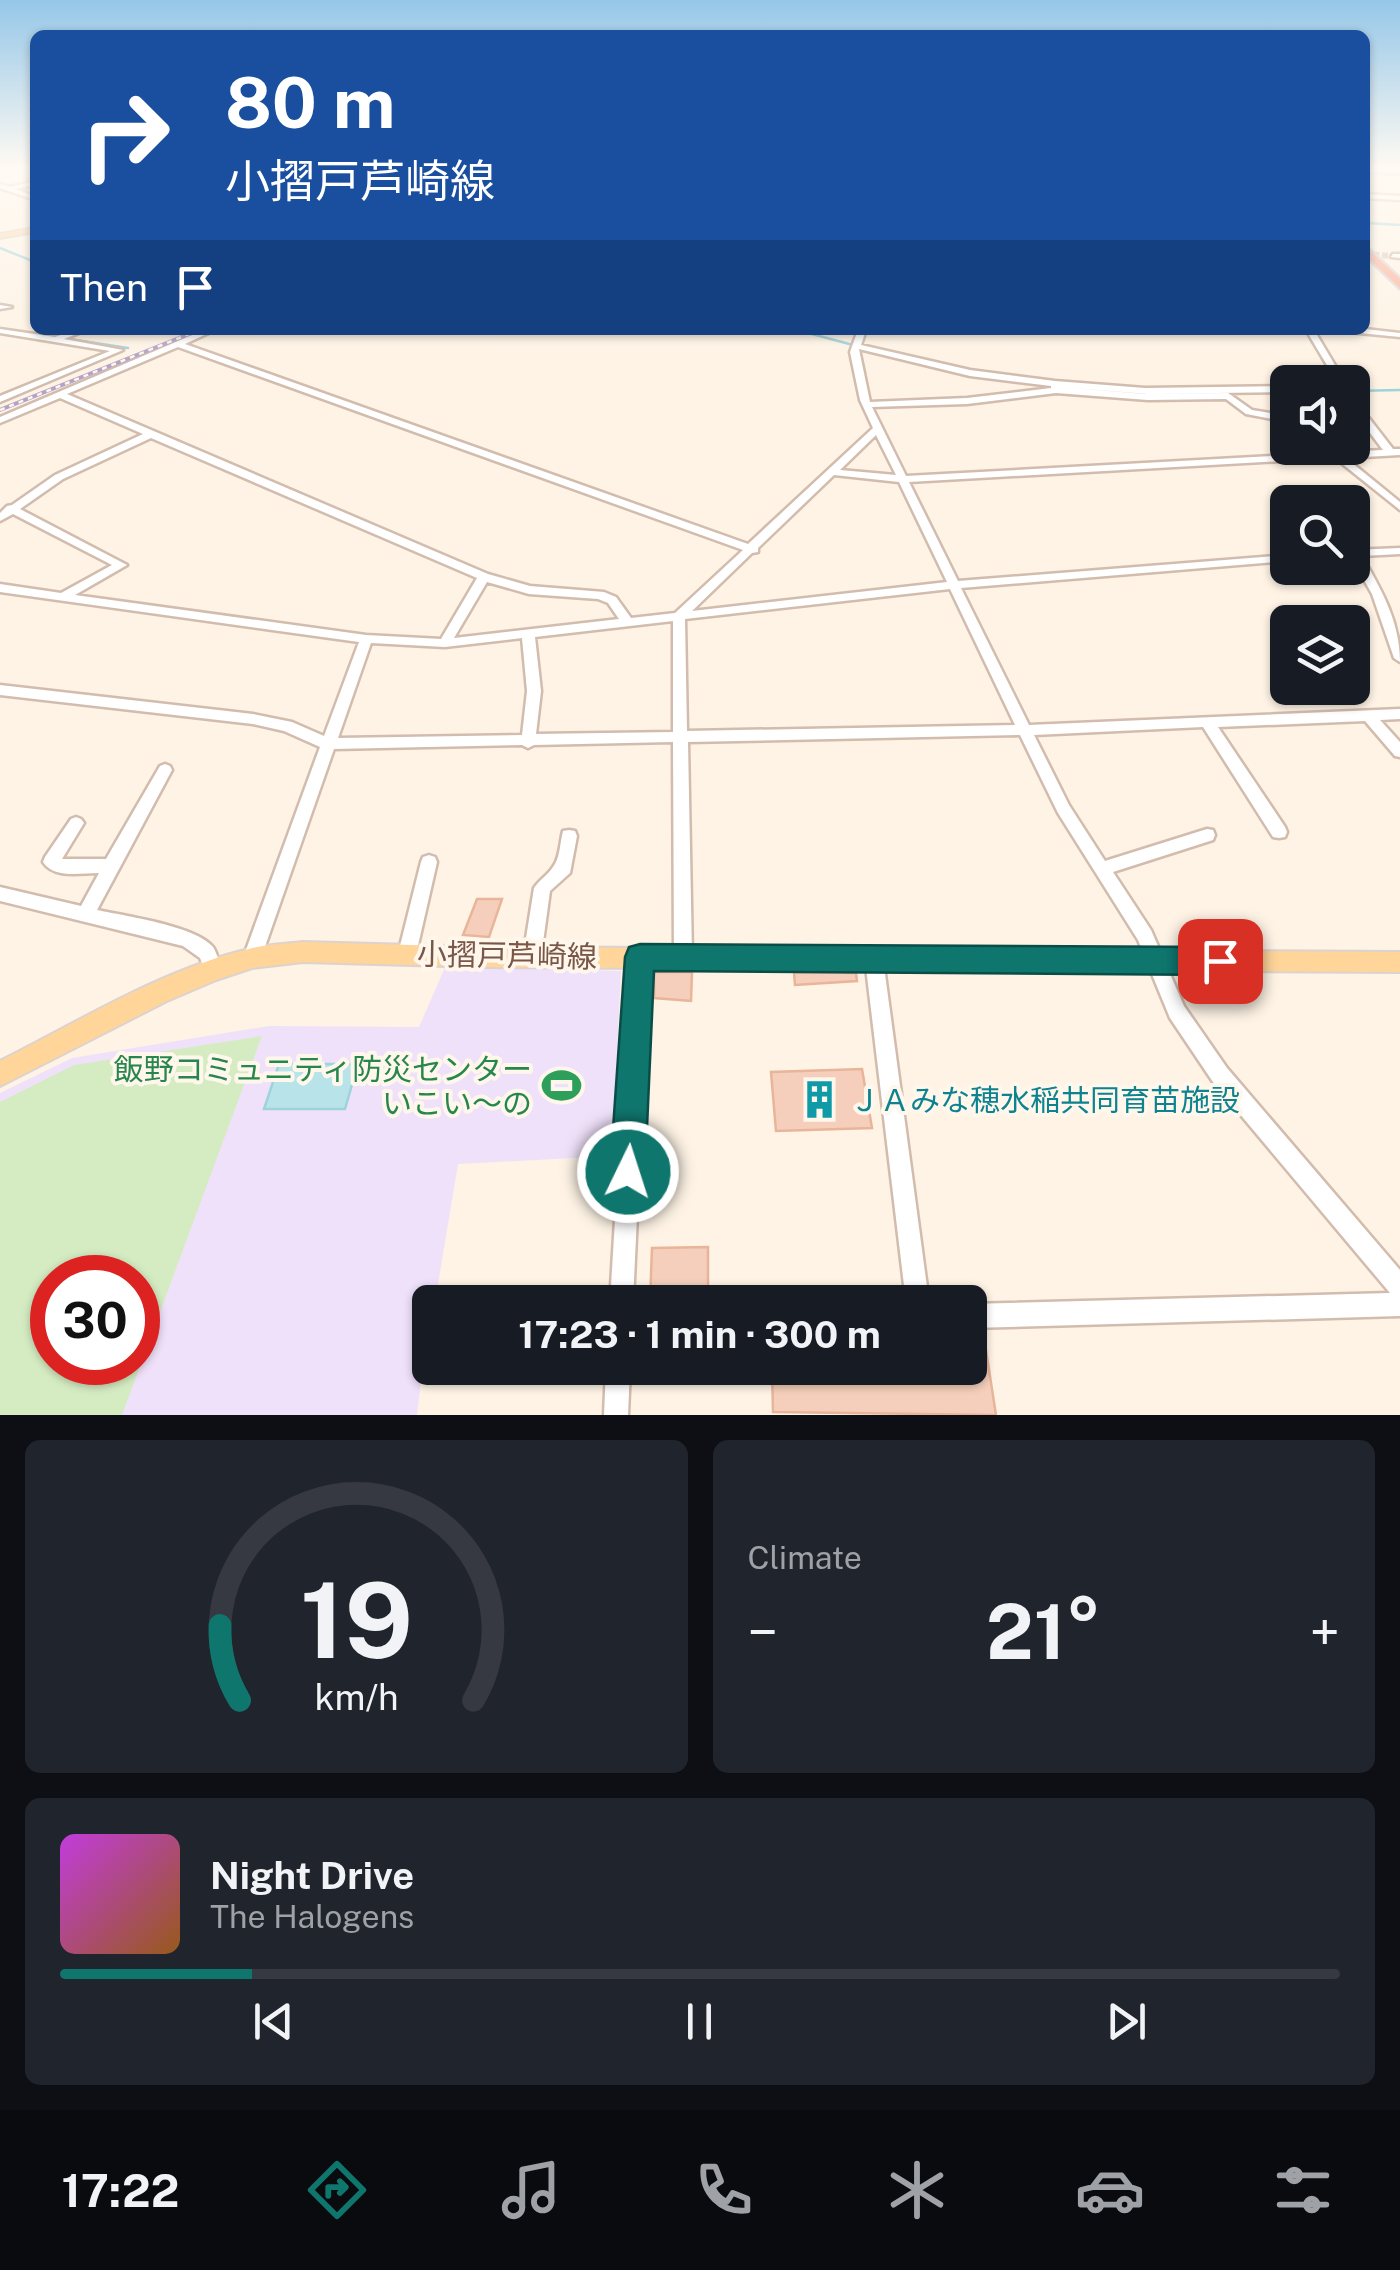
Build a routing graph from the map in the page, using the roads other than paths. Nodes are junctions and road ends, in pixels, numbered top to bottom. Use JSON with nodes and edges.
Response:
{"nodes":[{"id":1,"x":1370,"y":254,"type":"edge"},
{"id":2,"x":1400,"y":286,"type":"edge"},
{"id":3,"x":30,"y":325,"type":"edge"},
{"id":4,"x":4,"y":332,"type":"edge"},
{"id":5,"x":1370,"y":332,"type":"edge"},
{"id":6,"x":56,"y":335,"type":"edge"},
{"id":7,"x":198,"y":335,"type":"edge"},
{"id":8,"x":860,"y":335,"type":"edge"},
{"id":9,"x":1313,"y":335,"type":"edge"},
{"id":10,"x":1400,"y":335,"type":"edge"},
{"id":11,"x":176,"y":344,"type":"junction"},
{"id":12,"x":855,"y":346,"type":"junction"},
{"id":13,"x":1331,"y":365,"type":"edge"},
{"id":14,"x":87,"y":384,"type":"junction"},
{"id":15,"x":1056,"y":387,"type":"junction"},
{"id":16,"x":1270,"y":389,"type":"edge"},
{"id":17,"x":62,"y":395,"type":"junction"},
{"id":18,"x":0,"y":399,"type":"edge"},
{"id":19,"x":866,"y":405,"type":"junction"},
{"id":20,"x":1270,"y":416,"type":"edge"},
{"id":21,"x":0,"y":418,"type":"edge"},
{"id":22,"x":876,"y":430,"type":"junction"},
{"id":23,"x":1370,"y":431,"type":"edge"},
{"id":24,"x":151,"y":434,"type":"junction"},
{"id":25,"x":1394,"y":452,"type":"edge"},
{"id":26,"x":1270,"y":460,"type":"edge"},
{"id":27,"x":1400,"y":461,"type":"edge"},
{"id":28,"x":1349,"y":465,"type":"edge"},
{"id":29,"x":833,"y":472,"type":"junction"},
{"id":30,"x":900,"y":479,"type":"junction"},
{"id":31,"x":6,"y":507,"type":"edge"},
{"id":32,"x":1400,"y":508,"type":"edge"},
{"id":33,"x":0,"y":518,"type":"edge"},
{"id":34,"x":754,"y":550,"type":"junction"},
{"id":35,"x":1400,"y":550,"type":"edge"},
{"id":36,"x":1370,"y":552,"type":"edge"},
{"id":37,"x":1270,"y":559,"type":"edge"},
{"id":38,"x":484,"y":577,"type":"junction"},
{"id":39,"x":1370,"y":580,"type":"edge"},
{"id":40,"x":951,"y":584,"type":"junction"},
{"id":41,"x":0,"y":588,"type":"edge"},
{"id":42,"x":63,"y":596,"type":"junction"},
{"id":43,"x":679,"y":616,"type":"junction"},
{"id":44,"x":628,"y":622,"type":"junction"},
{"id":45,"x":528,"y":634,"type":"junction"},
{"id":46,"x":366,"y":639,"type":"junction"},
{"id":47,"x":445,"y":643,"type":"junction"},
{"id":48,"x":1400,"y":658,"type":"edge"},
{"id":49,"x":0,"y":690,"type":"edge"},
{"id":50,"x":1400,"y":714,"type":"edge"},
{"id":51,"x":1370,"y":716,"type":"junction"},
{"id":52,"x":1206,"y":722,"type":"junction"},
{"id":53,"x":1024,"y":730,"type":"junction"},
{"id":54,"x":680,"y":739,"type":"junction"},
{"id":55,"x":528,"y":743,"type":"junction"},
{"id":56,"x":328,"y":744,"type":"junction"},
{"id":57,"x":1400,"y":752,"type":"edge"},
{"id":58,"x":165,"y":770,"type":"dead end"},
{"id":59,"x":76,"y":824,"type":"dead end"},
{"id":60,"x":1279,"y":832,"type":"dead end"},
{"id":61,"x":1206,"y":835,"type":"dead end"},
{"id":62,"x":569,"y":836,"type":"dead end"},
{"id":63,"x":429,"y":862,"type":"dead end"},
{"id":64,"x":111,"y":866,"type":"junction"},
{"id":65,"x":1102,"y":870,"type":"junction"},
{"id":66,"x":0,"y":894,"type":"edge"},
{"id":67,"x":86,"y":914,"type":"junction"},
{"id":68,"x":407,"y":954,"type":"junction"},
{"id":69,"x":682,"y":956,"type":"junction"},
{"id":70,"x":532,"y":957,"type":"junction"},
{"id":71,"x":640,"y":957,"type":"junction"},
{"id":72,"x":252,"y":958,"type":"junction"},
{"id":73,"x":874,"y":959,"type":"junction"},
{"id":74,"x":1158,"y":959,"type":"junction"},
{"id":75,"x":1400,"y":962,"type":"edge"},
{"id":76,"x":212,"y":970,"type":"junction"},
{"id":77,"x":0,"y":1074,"type":"edge"},
{"id":78,"x":623,"y":1285,"type":"edge"},
{"id":79,"x":916,"y":1285,"type":"edge"},
{"id":80,"x":1400,"y":1288,"type":"edge"},
{"id":81,"x":1400,"y":1304,"type":"edge"},
{"id":82,"x":987,"y":1316,"type":"edge"},
{"id":83,"x":617,"y":1385,"type":"edge"},
{"id":84,"x":616,"y":1415,"type":"edge"}],
"edges":[{"from":1,"to":2,"type":"highway"},
{"from":3,"to":4,"type":"street"},
{"from":4,"to":6,"type":"street"},
{"from":5,"to":10,"type":"street"},
{"from":6,"to":18,"type":"street"},
{"from":7,"to":11,"type":"street"},
{"from":8,"to":12,"type":"street"},
{"from":9,"to":13,"type":"street"},
{"from":11,"to":14,"type":"street"},
{"from":11,"to":34,"type":"street"},
{"from":12,"to":15,"type":"street"},
{"from":12,"to":19,"type":"street"},
{"from":14,"to":17,"type":"street"},
{"from":14,"to":21,"type":"street"},
{"from":15,"to":16,"type":"street"},
{"from":15,"to":19,"type":"street"},
{"from":15,"to":20,"type":"street"},
{"from":17,"to":21,"type":"street"},
{"from":17,"to":24,"type":"street"},
{"from":19,"to":22,"type":"street"},
{"from":22,"to":29,"type":"street"},
{"from":22,"to":30,"type":"street"},
{"from":23,"to":25,"type":"street"},
{"from":24,"to":31,"type":"street"},
{"from":24,"to":38,"type":"street"},
{"from":25,"to":27,"type":"street"},
{"from":26,"to":30,"type":"street"},
{"from":28,"to":32,"type":"street"},
{"from":29,"to":30,"type":"street"},
{"from":29,"to":34,"type":"street"},
{"from":30,"to":40,"type":"street"},
{"from":31,"to":33,"type":"street"},
{"from":31,"to":42,"type":"street"},
{"from":34,"to":43,"type":"street"},
{"from":35,"to":36,"type":"street"},
{"from":37,"to":40,"type":"street"},
{"from":38,"to":44,"type":"street"},
{"from":38,"to":47,"type":"street"},
{"from":39,"to":48,"type":"street"},
{"from":40,"to":43,"type":"street"},
{"from":40,"to":53,"type":"street"},
{"from":41,"to":42,"type":"street"},
{"from":42,"to":46,"type":"street"},
{"from":43,"to":44,"type":"street"},
{"from":43,"to":54,"type":"street"},
{"from":44,"to":45,"type":"street"},
{"from":45,"to":47,"type":"street"},
{"from":45,"to":55,"type":"street"},
{"from":46,"to":47,"type":"street"},
{"from":46,"to":56,"type":"street"},
{"from":49,"to":56,"type":"street"},
{"from":50,"to":51,"type":"street"},
{"from":51,"to":52,"type":"street"},
{"from":51,"to":57,"type":"street"},
{"from":52,"to":53,"type":"street"},
{"from":52,"to":60,"type":"street"},
{"from":53,"to":54,"type":"street"},
{"from":53,"to":65,"type":"street"},
{"from":54,"to":55,"type":"street"},
{"from":54,"to":69,"type":"street"},
{"from":55,"to":56,"type":"street"},
{"from":56,"to":72,"type":"street"},
{"from":58,"to":64,"type":"street"},
{"from":59,"to":64,"type":"street"},
{"from":61,"to":65,"type":"street"},
{"from":62,"to":70,"type":"street"},
{"from":63,"to":68,"type":"street"},
{"from":64,"to":67,"type":"street"},
{"from":65,"to":74,"type":"street"},
{"from":66,"to":67,"type":"street"},
{"from":67,"to":76,"type":"street"},
{"from":68,"to":70,"type":"main road","name":"小摺戸芦崎線"},
{"from":68,"to":72,"type":"main road","name":"小摺戸芦崎線"},
{"from":69,"to":71,"type":"main road","name":"小摺戸芦崎線"},
{"from":69,"to":73,"type":"main road","name":"小摺戸芦崎線"},
{"from":70,"to":71,"type":"main road","name":"小摺戸芦崎線"},
{"from":71,"to":78,"type":"street"},
{"from":72,"to":76,"type":"main road","name":"小摺戸芦崎線"},
{"from":73,"to":74,"type":"main road","name":"小摺戸芦崎線"},
{"from":73,"to":79,"type":"street"},
{"from":74,"to":75,"type":"main road","name":"小摺戸芦崎線"},
{"from":74,"to":80,"type":"street"},
{"from":76,"to":77,"type":"main road","name":"小摺戸芦崎線"},
{"from":81,"to":82,"type":"street"},
{"from":83,"to":84,"type":"street"}]}
